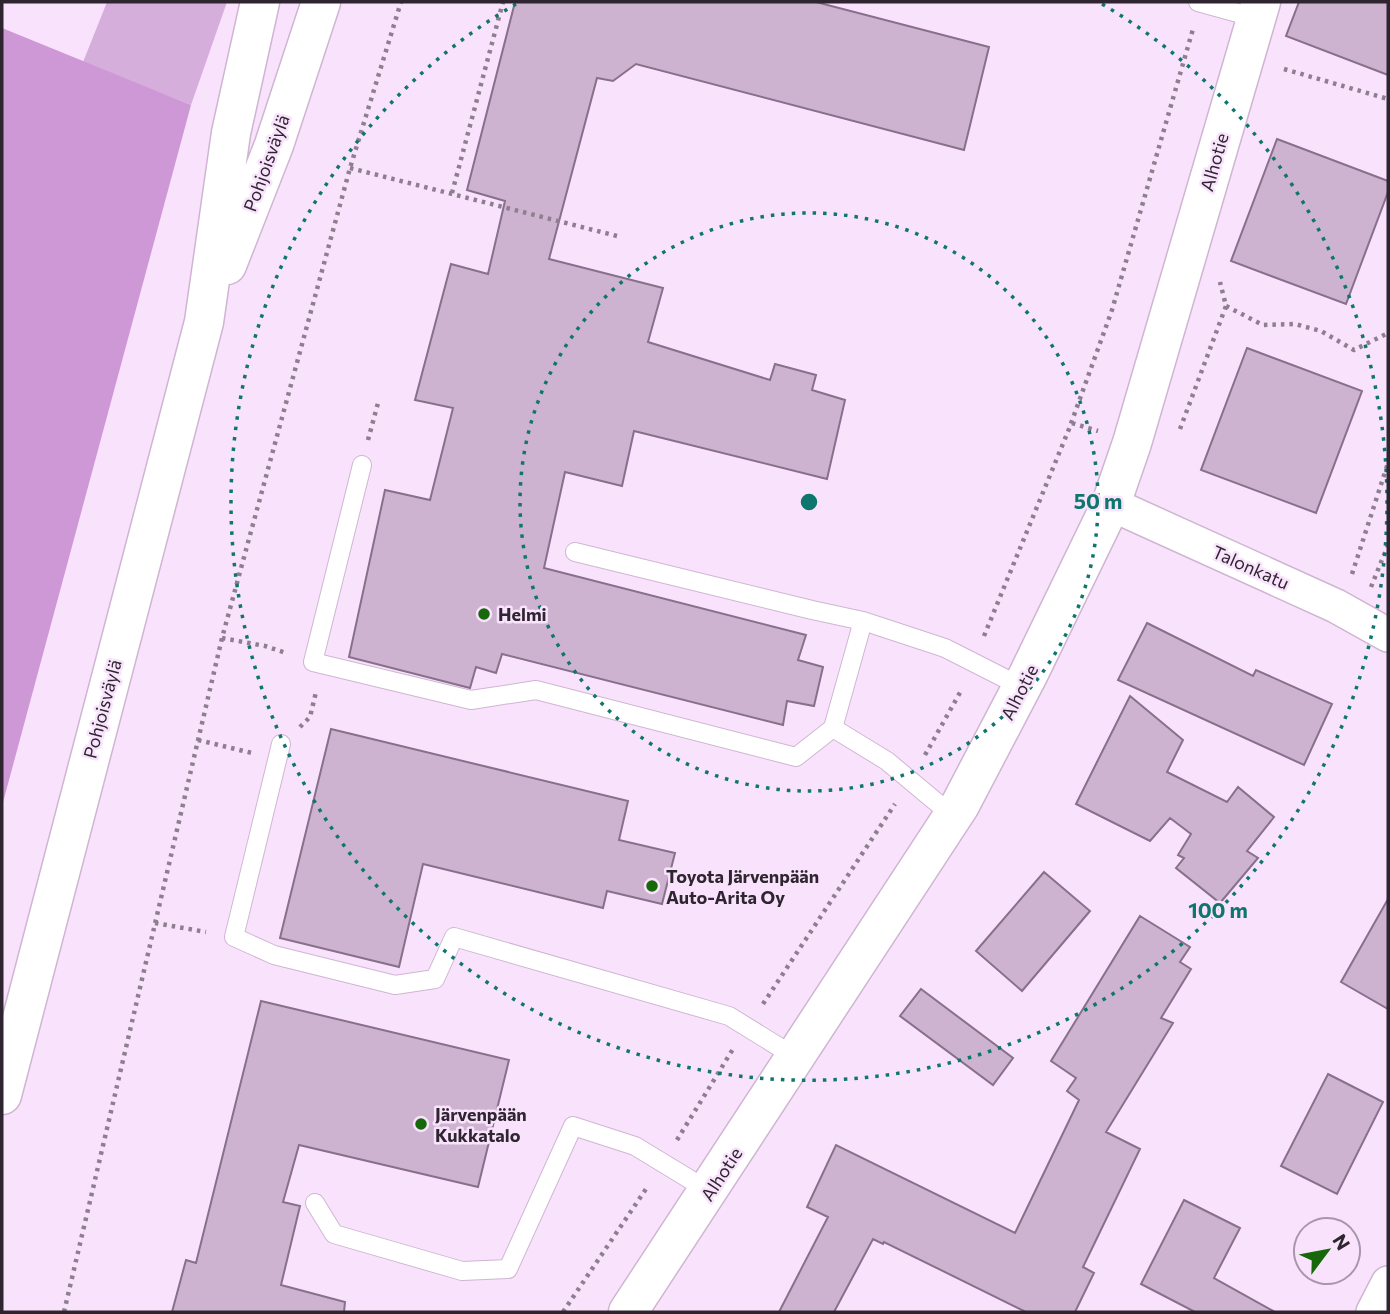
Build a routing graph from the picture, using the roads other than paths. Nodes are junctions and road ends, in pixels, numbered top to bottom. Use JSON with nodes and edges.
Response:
{"nodes":[{"id":1,"x":260,"y":2,"type":"edge"},
{"id":2,"x":321,"y":2,"type":"edge"},
{"id":3,"x":1200,"y":2,"type":"edge"},
{"id":4,"x":1258,"y":10,"type":"edge"},
{"id":5,"x":204,"y":322,"type":"junction"},
{"id":6,"x":362,"y":465,"type":"road end"},
{"id":7,"x":1111,"y":504,"type":"junction"},
{"id":8,"x":575,"y":552,"type":"dead end"},
{"id":9,"x":863,"y":621,"type":"junction"},
{"id":10,"x":1388,"y":635,"type":"edge"},
{"id":11,"x":1022,"y":687,"type":"junction"},
{"id":12,"x":833,"y":729,"type":"junction"},
{"id":13,"x":280,"y":752,"type":"road end"},
{"id":14,"x":953,"y":816,"type":"junction"},
{"id":15,"x":797,"y":1058,"type":"junction"},
{"id":16,"x":2,"y":1095,"type":"edge"},
{"id":17,"x":709,"y":1191,"type":"junction"},
{"id":18,"x":315,"y":1203,"type":"dead end"},
{"id":19,"x":1388,"y":1283,"type":"edge"},
{"id":20,"x":628,"y":1312,"type":"edge"},
{"id":21,"x":1373,"y":1312,"type":"edge"}],
"edges":[{"from":1,"to":5,"type":"street","name":"Pohjoisväylä"},
{"from":2,"to":5,"type":"street","name":"Pohjoisväylä"},
{"from":3,"to":4,"type":"lane"},
{"from":4,"to":7,"type":"street","name":"Alhotie"},
{"from":5,"to":16,"type":"street","name":"Pohjoisväylä"},
{"from":6,"to":12,"type":"lane"},
{"from":7,"to":10,"type":"street","name":"Talonkatu"},
{"from":7,"to":11,"type":"street","name":"Alhotie"},
{"from":8,"to":9,"type":"lane"},
{"from":9,"to":11,"type":"lane"},
{"from":9,"to":12,"type":"lane"},
{"from":11,"to":14,"type":"street","name":"Alhotie"},
{"from":12,"to":14,"type":"lane"},
{"from":13,"to":15,"type":"lane"},
{"from":14,"to":15,"type":"street","name":"Alhotie"},
{"from":15,"to":17,"type":"street","name":"Alhotie"},
{"from":17,"to":18,"type":"lane"},
{"from":17,"to":20,"type":"street","name":"Alhotie"},
{"from":19,"to":21,"type":"street"}]}
